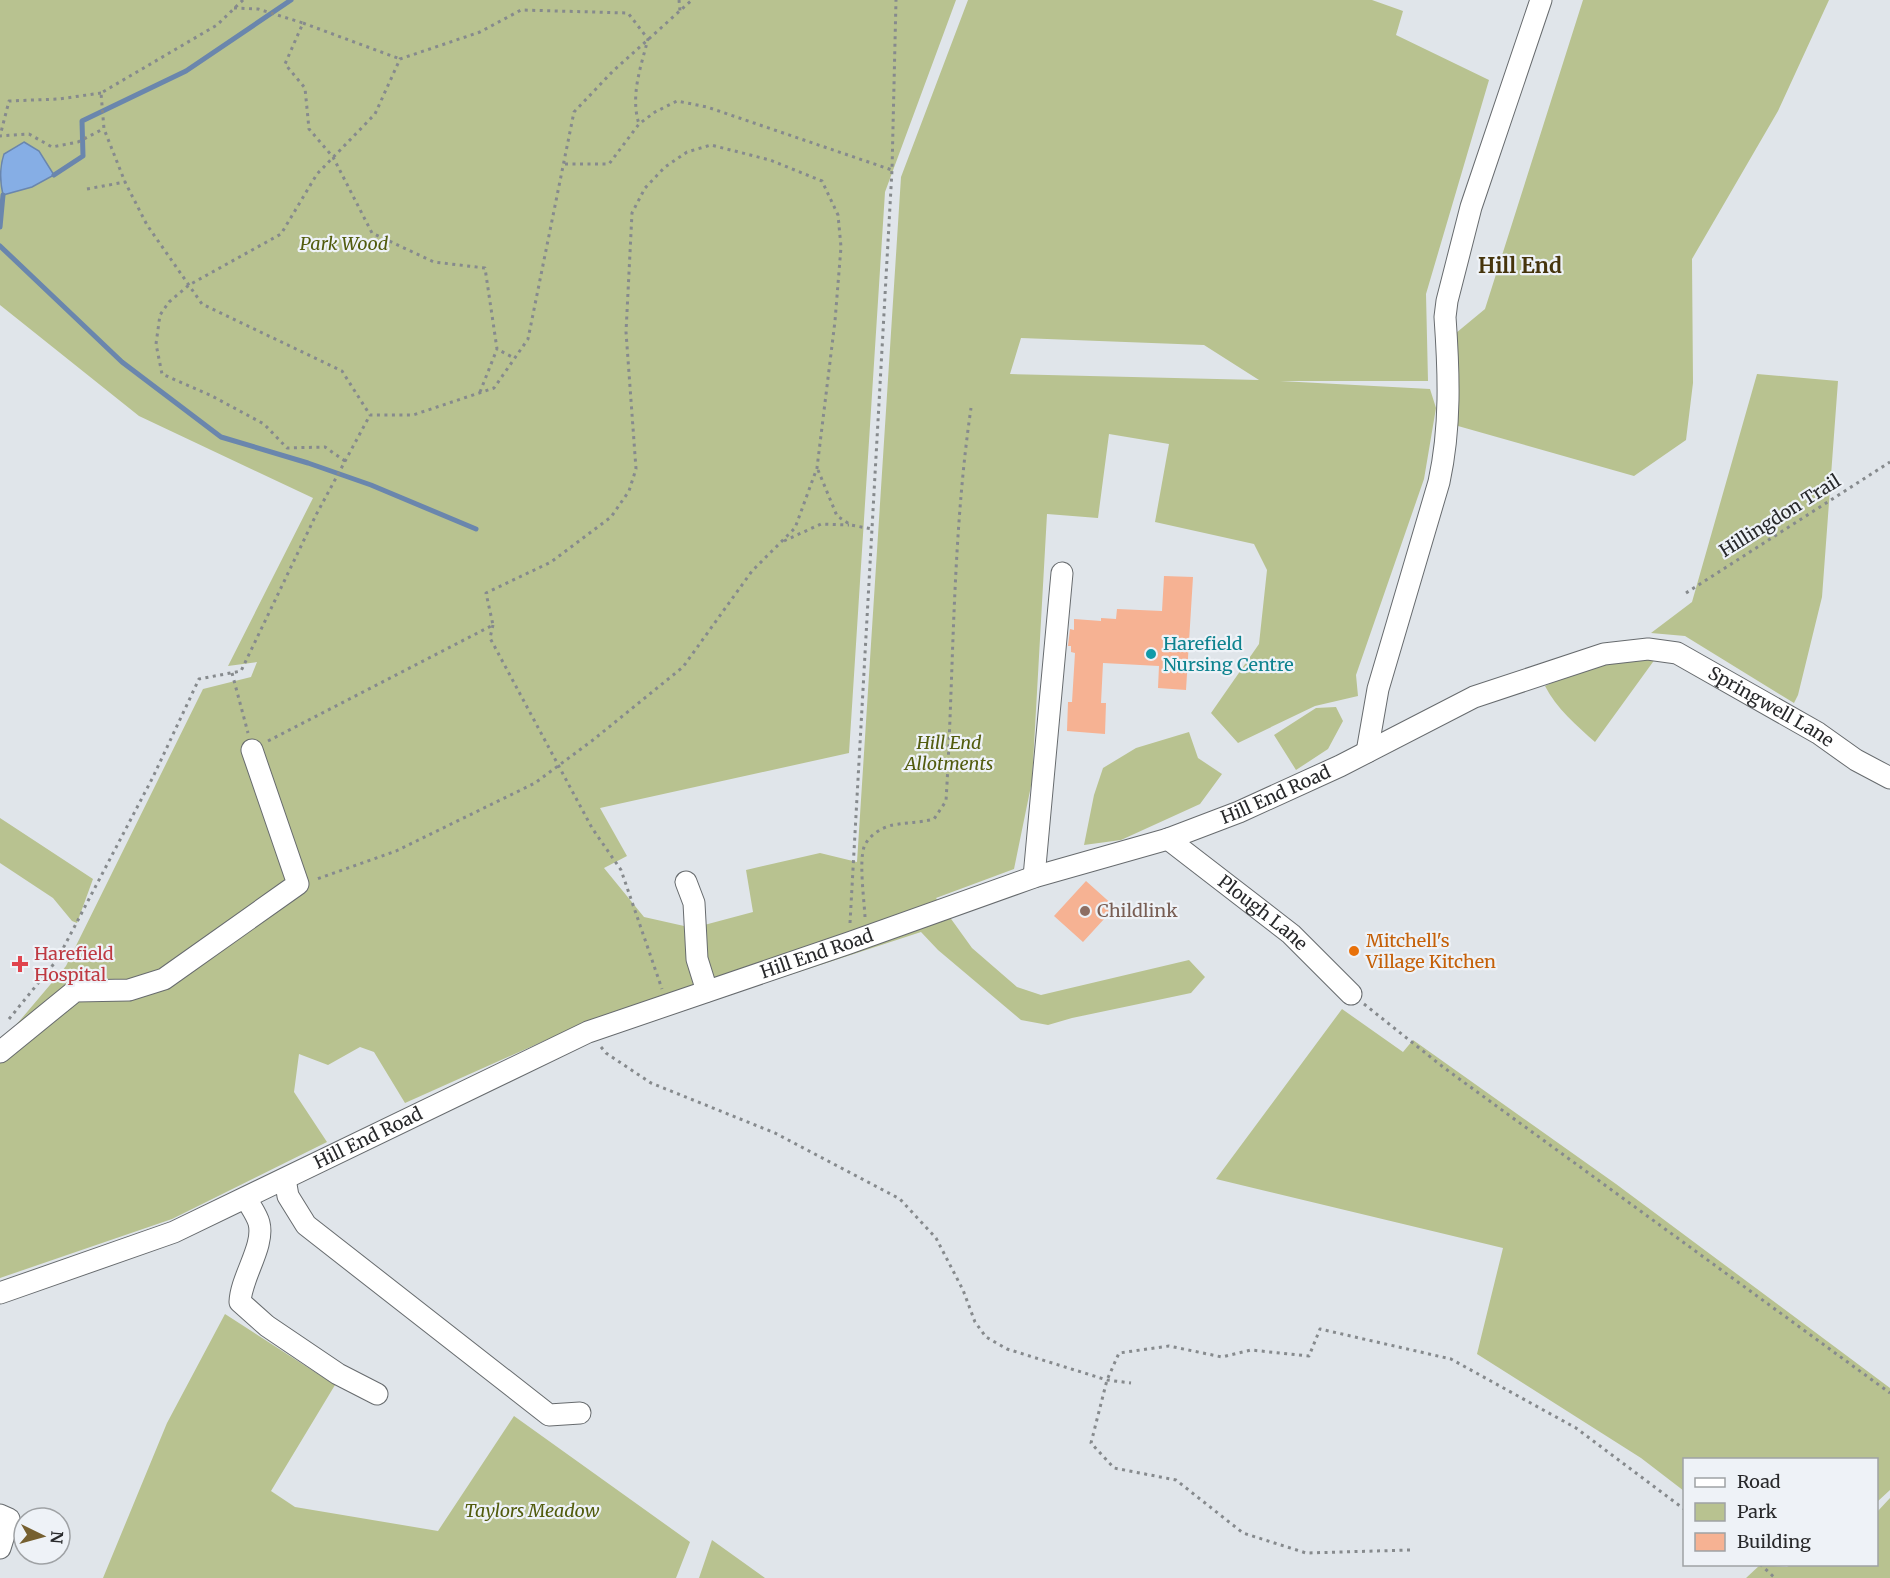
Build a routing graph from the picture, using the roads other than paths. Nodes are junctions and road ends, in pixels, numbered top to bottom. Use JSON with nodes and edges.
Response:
{"nodes":[{"id":1,"x":1540,"y":0,"type":"edge"},
{"id":2,"x":1062,"y":573,"type":"dead end"},
{"id":3,"x":1648,"y":649,"type":"joint"},
{"id":4,"x":252,"y":750,"type":"road end"},
{"id":5,"x":1367,"y":752,"type":"junction"},
{"id":6,"x":1890,"y":778,"type":"edge"},
{"id":7,"x":1168,"y":838,"type":"junction"},
{"id":8,"x":1034,"y":877,"type":"junction"},
{"id":9,"x":686,"y":882,"type":"dead end"},
{"id":10,"x":707,"y":991,"type":"junction"},
{"id":11,"x":1351,"y":994,"type":"road end"},
{"id":12,"x":0,"y":1052,"type":"edge"},
{"id":13,"x":285,"y":1179,"type":"junction"},
{"id":14,"x":246,"y":1198,"type":"junction"},
{"id":15,"x":0,"y":1293,"type":"edge"},
{"id":16,"x":377,"y":1394,"type":"dead end"},
{"id":17,"x":580,"y":1413,"type":"dead end"},
{"id":18,"x":0,"y":1515,"type":"edge"},
{"id":19,"x":0,"y":1548,"type":"edge"}],
"edges":[{"from":1,"to":5,"type":"street"},
{"from":2,"to":8,"type":"street"},
{"from":3,"to":5,"type":"street","name":"Hill End Road"},
{"from":3,"to":6,"type":"street","name":"Springwell Lane"},
{"from":4,"to":12,"type":"street"},
{"from":5,"to":7,"type":"street","name":"Hill End Road"},
{"from":7,"to":8,"type":"street","name":"Hill End Road"},
{"from":7,"to":11,"type":"street","name":"Plough Lane"},
{"from":8,"to":10,"type":"street","name":"Hill End Road"},
{"from":9,"to":10,"type":"street"},
{"from":10,"to":13,"type":"street","name":"Hill End Road"},
{"from":13,"to":14,"type":"street","name":"Hill End Road"},
{"from":13,"to":17,"type":"street"},
{"from":14,"to":15,"type":"street","name":"Hill End Road"},
{"from":14,"to":16,"type":"street"},
{"from":18,"to":19,"type":"street"}]}
